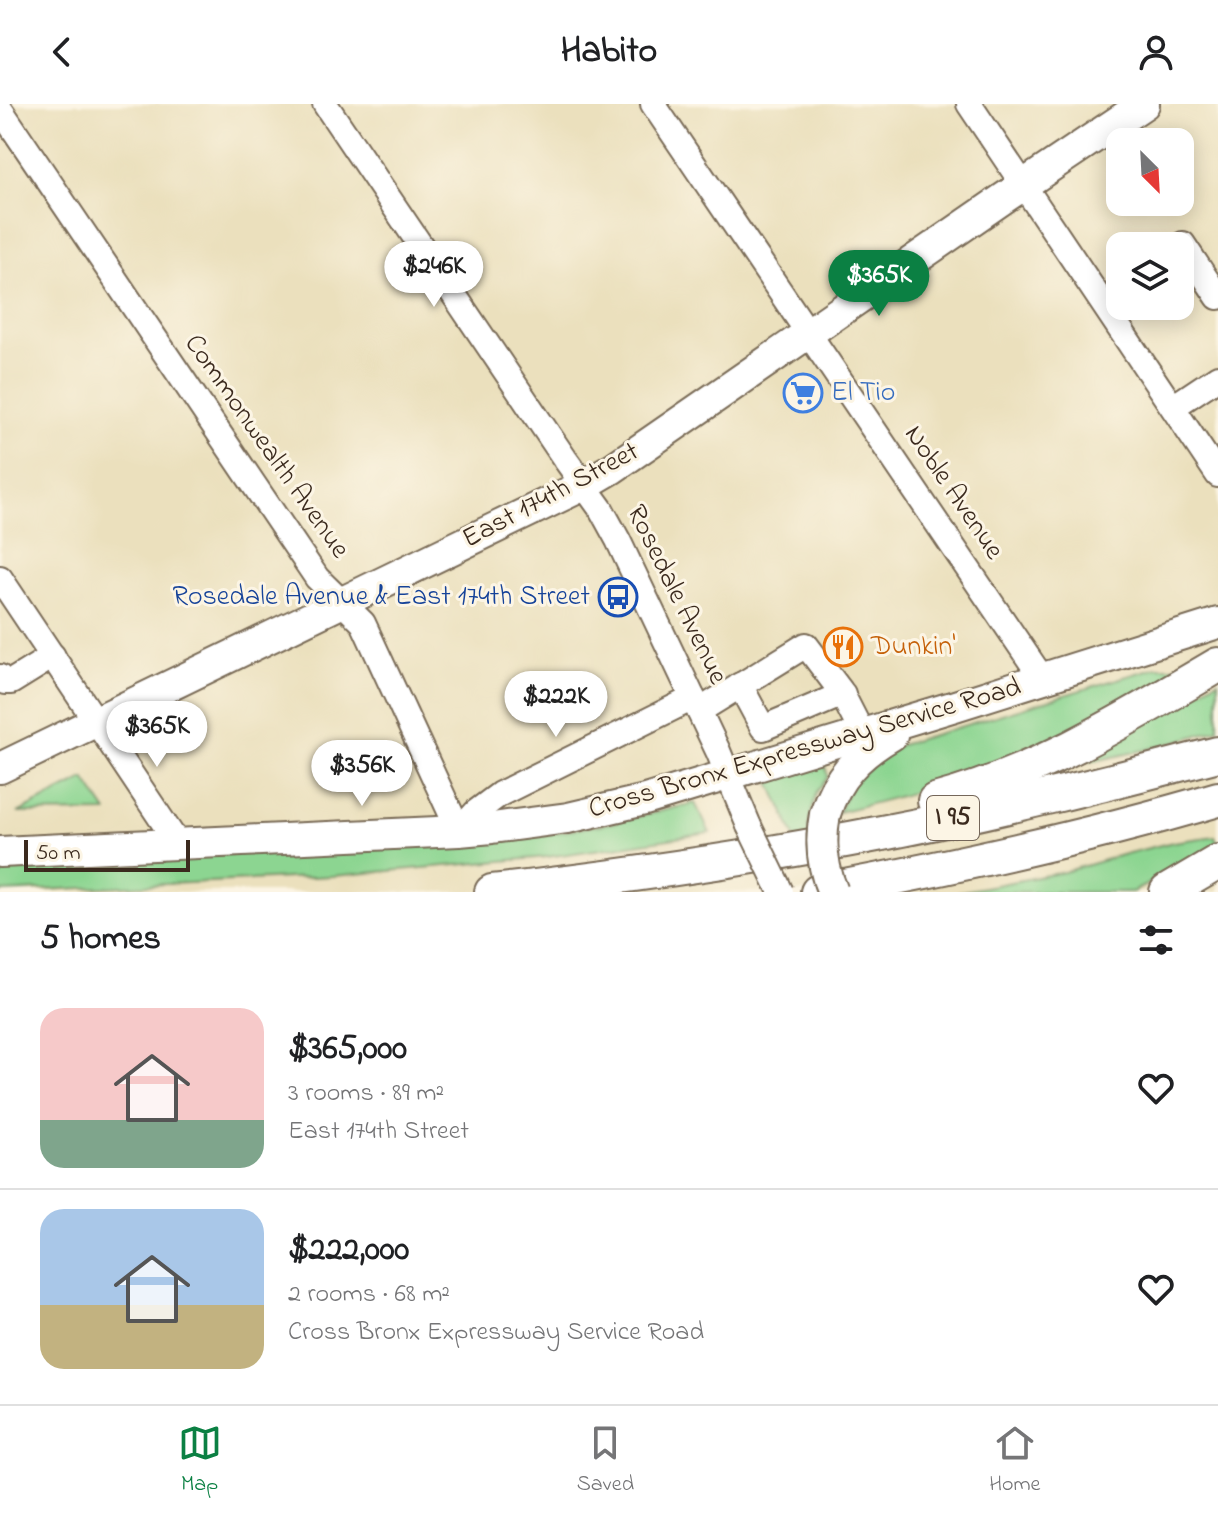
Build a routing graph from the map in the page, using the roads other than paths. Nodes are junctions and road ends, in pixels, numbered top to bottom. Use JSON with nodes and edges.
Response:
{"nodes":[{"id":1,"x":325,"y":104,"type":"edge"},
{"id":2,"x":653,"y":104,"type":"edge"},
{"id":3,"x":969,"y":104,"type":"edge"},
{"id":4,"x":1144,"y":104,"type":"edge"},
{"id":5,"x":0,"y":109,"type":"edge"},
{"id":6,"x":1024,"y":185,"type":"junction"},
{"id":7,"x":1194,"y":261,"type":"edge"},
{"id":8,"x":1218,"y":297,"type":"edge"},
{"id":9,"x":809,"y":334,"type":"junction"},
{"id":10,"x":1218,"y":377,"type":"edge"},
{"id":11,"x":1173,"y":407,"type":"junction"},
{"id":12,"x":1218,"y":475,"type":"edge"},
{"id":13,"x":584,"y":485,"type":"junction"},
{"id":14,"x":0,"y":578,"type":"edge"},
{"id":15,"x":342,"y":602,"type":"junction"},
{"id":16,"x":1218,"y":623,"type":"edge"},
{"id":17,"x":53,"y":656,"type":"junction"},
{"id":18,"x":1218,"y":665,"type":"edge"},
{"id":19,"x":0,"y":677,"type":"edge"},
{"id":20,"x":1042,"y":678,"type":"junction"},
{"id":21,"x":740,"y":685,"type":"junction"},
{"id":22,"x":843,"y":694,"type":"junction"},
{"id":23,"x":696,"y":704,"type":"junction"},
{"id":24,"x":955,"y":706,"type":"junction"},
{"id":25,"x":97,"y":721,"type":"junction"},
{"id":26,"x":863,"y":735,"type":"junction"},
{"id":27,"x":1218,"y":754,"type":"edge"},
{"id":28,"x":0,"y":768,"type":"edge"},
{"id":29,"x":728,"y":776,"type":"junction"},
{"id":30,"x":1218,"y":799,"type":"edge"},
{"id":31,"x":459,"y":831,"type":"junction"},
{"id":32,"x":178,"y":844,"type":"junction"},
{"id":33,"x":0,"y":852,"type":"edge"},
{"id":34,"x":1218,"y":862,"type":"edge"},
{"id":35,"x":684,"y":867,"type":"junction"},
{"id":36,"x":492,"y":892,"type":"edge"},
{"id":37,"x":781,"y":892,"type":"edge"},
{"id":38,"x":818,"y":892,"type":"edge"},
{"id":39,"x":833,"y":892,"type":"edge"},
{"id":40,"x":1167,"y":892,"type":"edge"}],
"edges":[{"from":1,"to":13,"type":"street","name":"Rosedale Avenue"},
{"from":2,"to":9,"type":"street","name":"Noble Avenue"},
{"from":3,"to":6,"type":"street"},
{"from":4,"to":6,"type":"main road","name":"East 174th Street"},
{"from":5,"to":15,"type":"street","name":"Commonwealth Avenue"},
{"from":6,"to":9,"type":"main road","name":"East 174th Street"},
{"from":6,"to":11,"type":"street"},
{"from":7,"to":8,"type":"street"},
{"from":9,"to":13,"type":"main road","name":"East 174th Street"},
{"from":9,"to":20,"type":"street","name":"Noble Avenue"},
{"from":10,"to":11,"type":"street"},
{"from":11,"to":12,"type":"street"},
{"from":13,"to":15,"type":"main road","name":"East 174th Street"},
{"from":13,"to":23,"type":"street","name":"Rosedale Avenue"},
{"from":14,"to":17,"type":"street"},
{"from":15,"to":25,"type":"main road","name":"East 174th Street"},
{"from":15,"to":31,"type":"street","name":"Commonwealth Avenue"},
{"from":16,"to":20,"type":"main road","name":"Cross Bronx Expressway Service Road"},
{"from":17,"to":19,"type":"street"},
{"from":17,"to":25,"type":"street"},
{"from":18,"to":35,"type":"highway"},
{"from":20,"to":24,"type":"main road","name":"Cross Bronx Expressway Service Road"},
{"from":21,"to":22,"type":"street"},
{"from":21,"to":22,"type":"street"},
{"from":21,"to":23,"type":"street"},
{"from":22,"to":26,"type":"street"},
{"from":23,"to":29,"type":"street","name":"Rosedale Avenue"},
{"from":23,"to":31,"type":"street"},
{"from":24,"to":26,"type":"main road","name":"Cross Bronx Expressway Service Road"},
{"from":24,"to":39,"type":"main road","bridge":true},
{"from":25,"to":28,"type":"main road","name":"East 174th Street"},
{"from":25,"to":32,"type":"street"},
{"from":26,"to":29,"type":"main road","name":"Cross Bronx Expressway Service Road"},
{"from":27,"to":35,"type":"highway","number":"I 95"},
{"from":29,"to":31,"type":"main road","name":"Cross Bronx Expressway Service Road"},
{"from":29,"to":37,"type":"street","name":"Rosedale Avenue","bridge":true},
{"from":30,"to":38,"type":"highway","number":"I 95"},
{"from":31,"to":32,"type":"main road","name":"Cross Bronx Expressway Service Road"},
{"from":32,"to":33,"type":"main road","name":"Cross Bronx Expressway Service Road"},
{"from":34,"to":40,"type":"highway"},
{"from":35,"to":36,"type":"highway","number":"I 95"}]}
